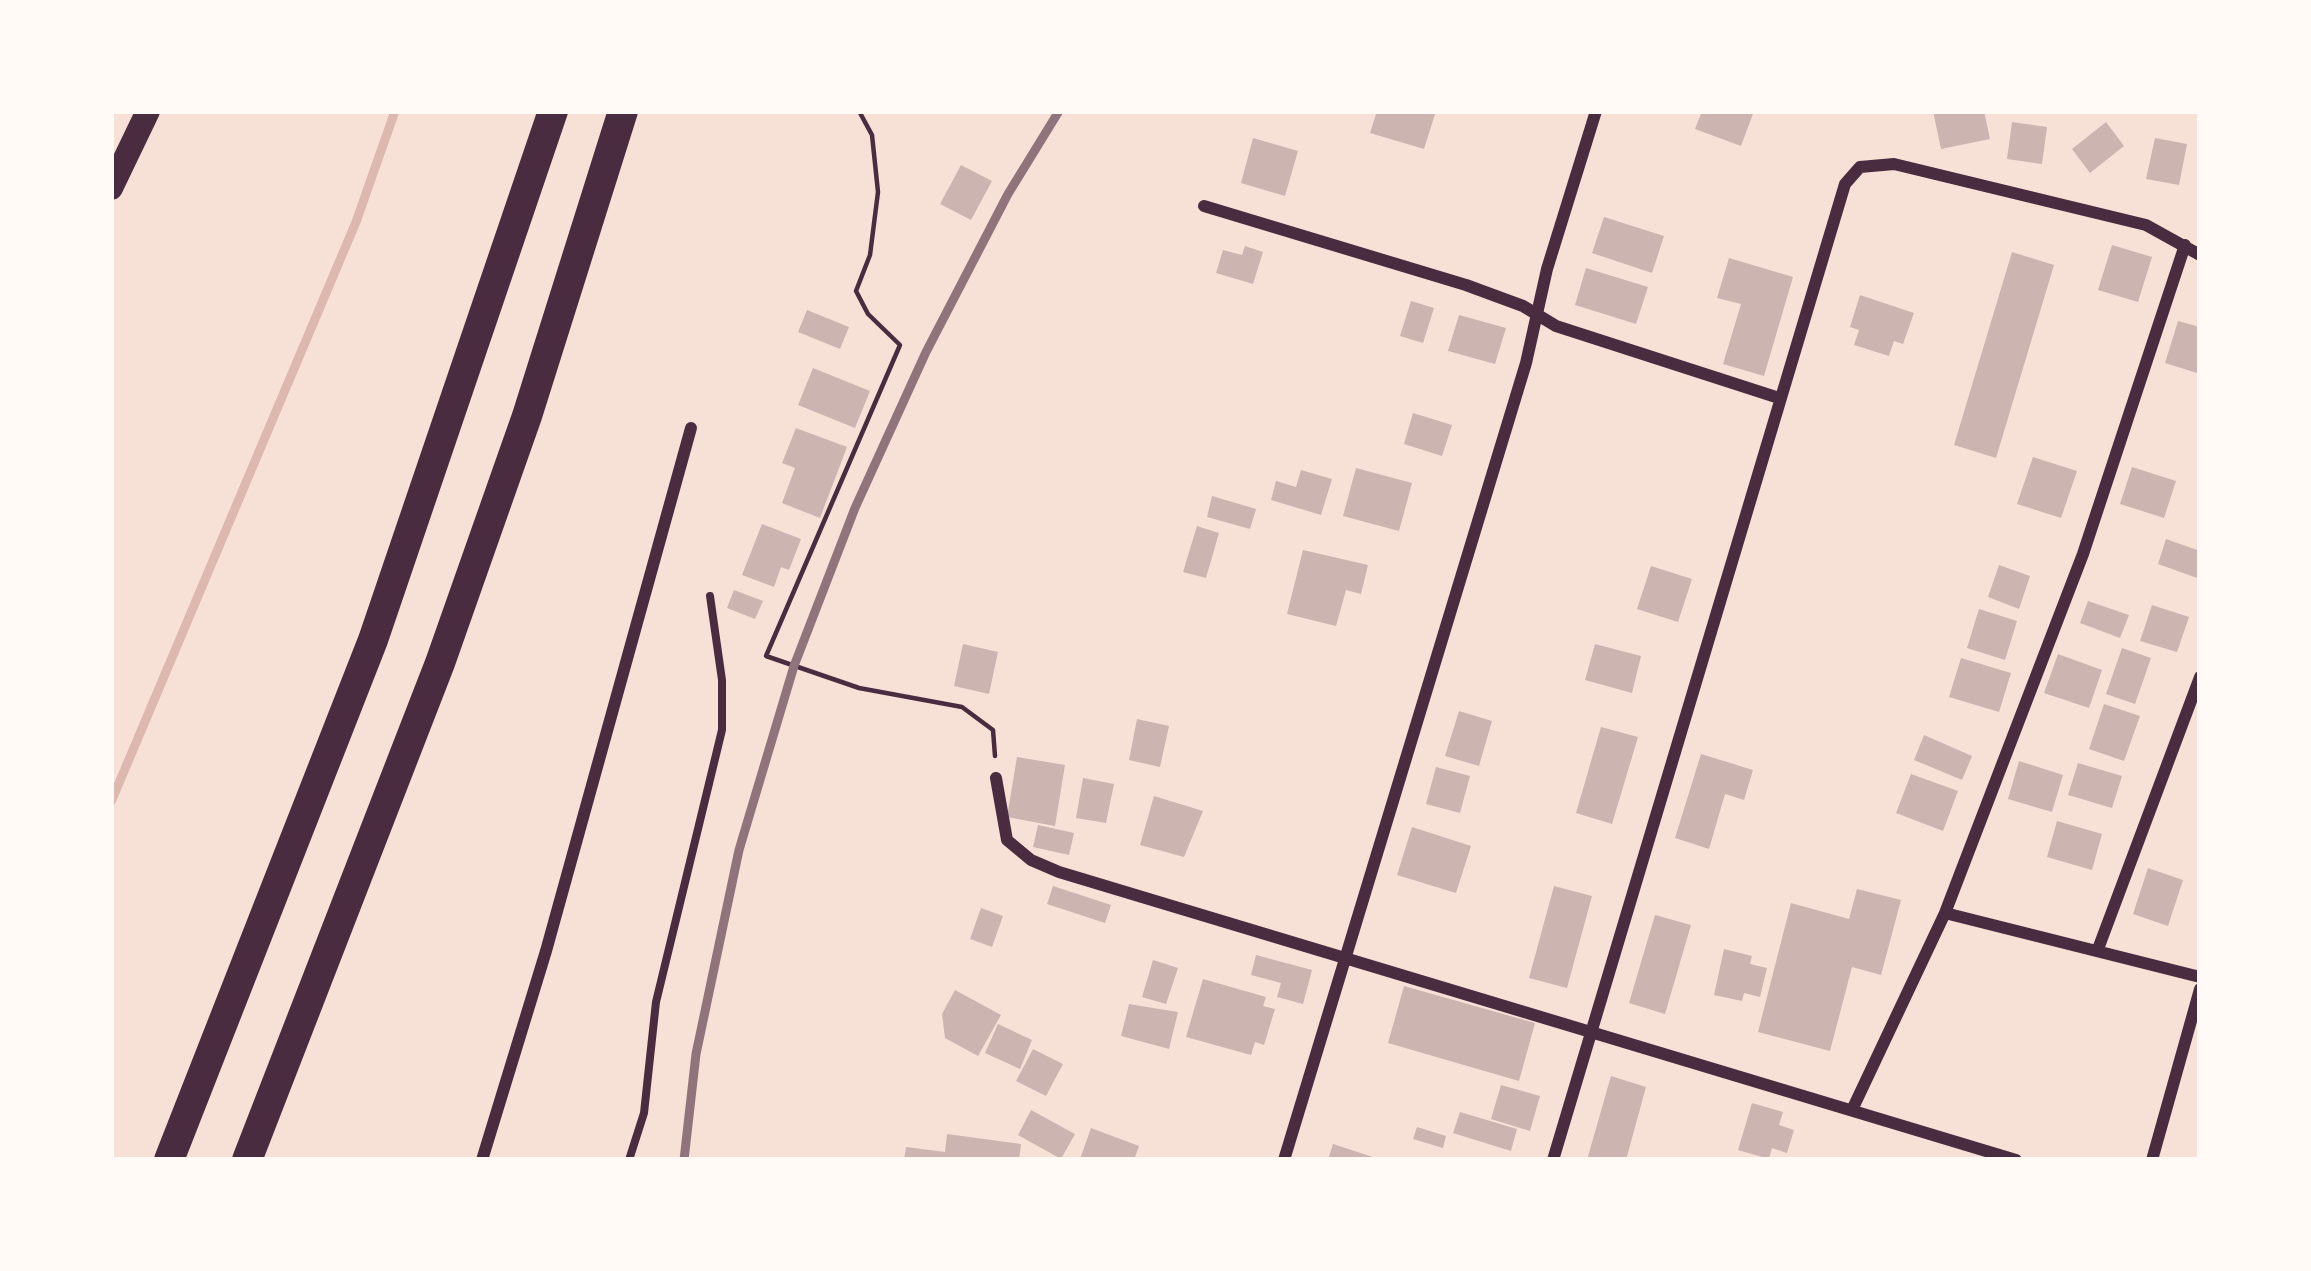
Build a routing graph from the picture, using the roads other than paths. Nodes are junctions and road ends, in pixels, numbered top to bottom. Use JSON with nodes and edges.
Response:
{"nodes":[{"id":1,"x":148,"y":111,"type":"edge"},
{"id":2,"x":553,"y":111,"type":"edge"},
{"id":3,"x":623,"y":111,"type":"edge"},
{"id":4,"x":1596,"y":111,"type":"edge"},
{"id":5,"x":111,"y":188,"type":"edge"},
{"id":6,"x":1204,"y":206,"type":"dead end"},
{"id":7,"x":2185,"y":245,"type":"junction"},
{"id":8,"x":2200,"y":255,"type":"edge"},
{"id":9,"x":1538,"y":316,"type":"junction"},
{"id":10,"x":1779,"y":398,"type":"junction"},
{"id":11,"x":691,"y":428,"type":"dead end"},
{"id":12,"x":710,"y":596,"type":"dead end"},
{"id":13,"x":2200,"y":677,"type":"edge"},
{"id":14,"x":996,"y":778,"type":"road end"},
{"id":15,"x":1945,"y":914,"type":"junction"},
{"id":16,"x":2098,"y":949,"type":"junction"},
{"id":17,"x":1345,"y":958,"type":"junction"},
{"id":18,"x":2200,"y":977,"type":"edge"},
{"id":19,"x":2200,"y":989,"type":"edge"},
{"id":20,"x":1592,"y":1030,"type":"junction"},
{"id":21,"x":1852,"y":1110,"type":"junction"},
{"id":22,"x":169,"y":1160,"type":"edge"},
{"id":23,"x":247,"y":1160,"type":"edge"},
{"id":24,"x":482,"y":1160,"type":"edge"},
{"id":25,"x":629,"y":1160,"type":"edge"},
{"id":26,"x":1284,"y":1160,"type":"edge"},
{"id":27,"x":1553,"y":1160,"type":"edge"},
{"id":28,"x":2016,"y":1160,"type":"edge"},
{"id":29,"x":2152,"y":1160,"type":"edge"}],
"edges":[{"from":1,"to":5,"type":"main road"},
{"from":2,"to":22,"type":"highway"},
{"from":3,"to":23,"type":"highway"},
{"from":4,"to":9,"type":"street"},
{"from":6,"to":9,"type":"street"},
{"from":7,"to":8,"type":"street"},
{"from":7,"to":10,"type":"street"},
{"from":7,"to":15,"type":"street"},
{"from":9,"to":10,"type":"street"},
{"from":9,"to":17,"type":"street"},
{"from":10,"to":20,"type":"street"},
{"from":11,"to":24,"type":"street"},
{"from":12,"to":25,"type":"lane"},
{"from":13,"to":16,"type":"street"},
{"from":14,"to":17,"type":"street"},
{"from":15,"to":16,"type":"street"},
{"from":15,"to":21,"type":"street"},
{"from":16,"to":18,"type":"street"},
{"from":17,"to":20,"type":"street"},
{"from":17,"to":26,"type":"street"},
{"from":19,"to":29,"type":"street"},
{"from":20,"to":21,"type":"street"},
{"from":20,"to":27,"type":"street"},
{"from":21,"to":28,"type":"street"}]}
